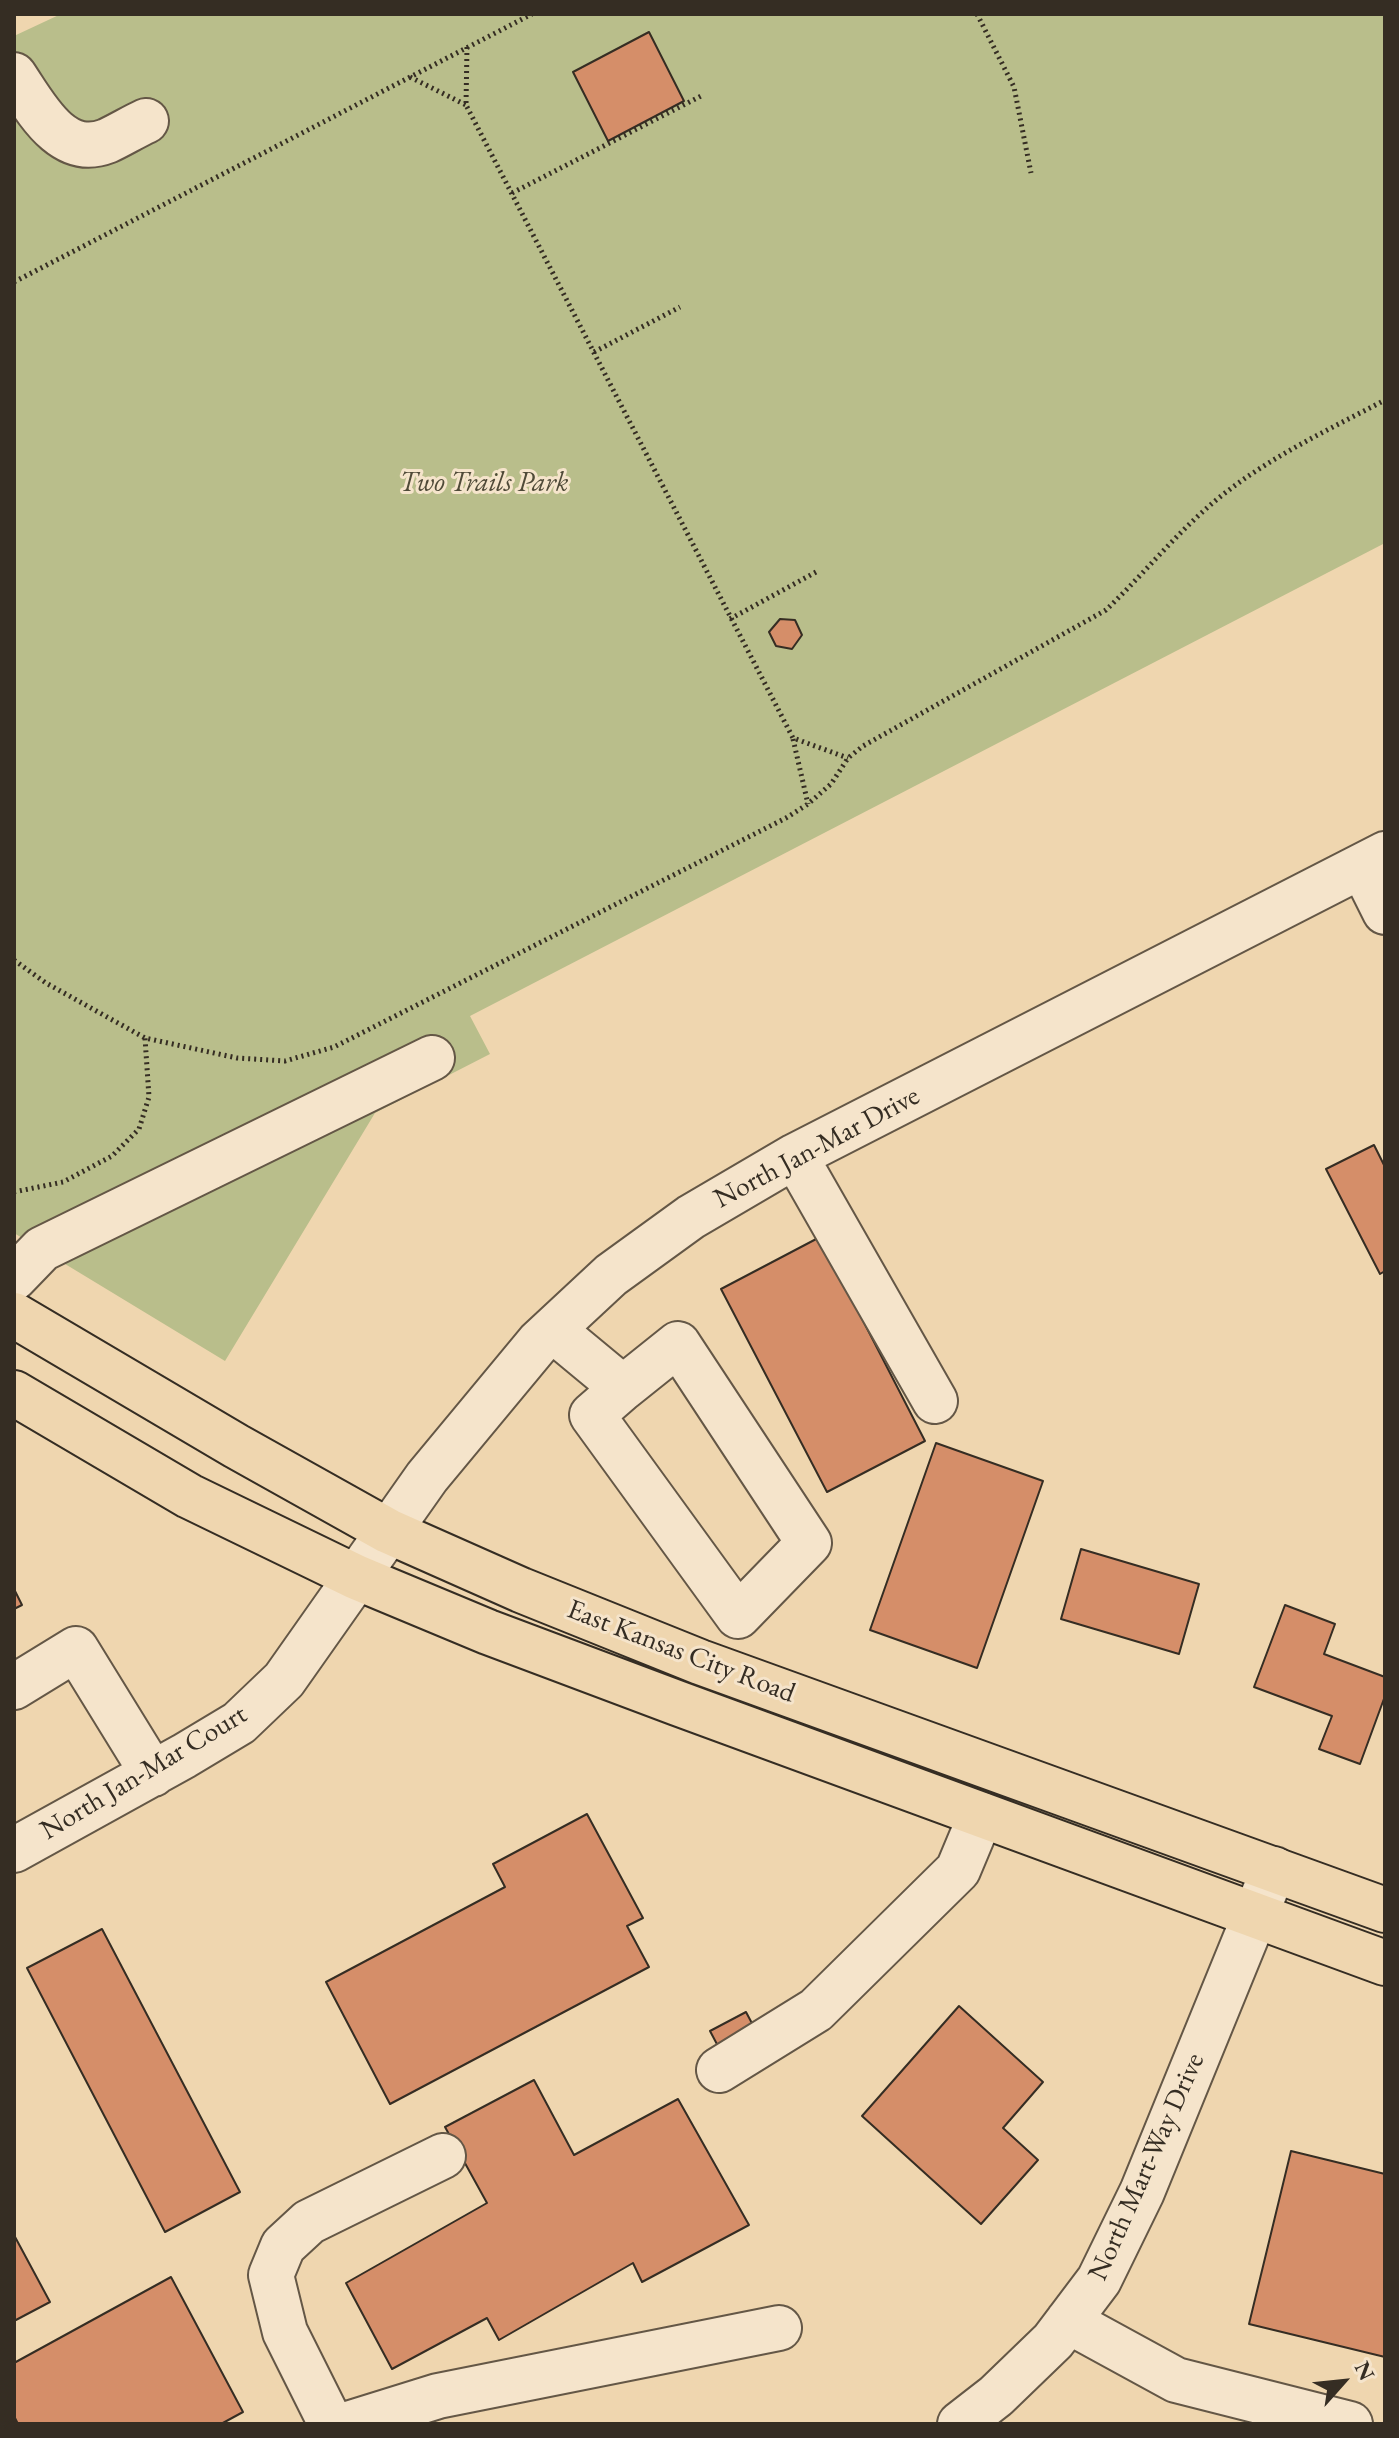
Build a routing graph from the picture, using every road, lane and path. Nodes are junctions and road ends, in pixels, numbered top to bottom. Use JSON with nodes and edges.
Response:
{"nodes":[{"id":1,"x":532,"y":14,"type":"edge"},
{"id":2,"x":977,"y":14,"type":"edge"},
{"id":3,"x":467,"y":47,"type":"junction"},
{"id":4,"x":14,"y":75,"type":"edge"},
{"id":5,"x":410,"y":77,"type":"junction"},
{"id":6,"x":703,"y":95,"type":"dead end"},
{"id":7,"x":466,"y":105,"type":"junction"},
{"id":8,"x":146,"y":121,"type":"dead end"},
{"id":9,"x":1031,"y":173,"type":"dead end"},
{"id":10,"x":512,"y":193,"type":"junction"},
{"id":11,"x":14,"y":282,"type":"edge"},
{"id":12,"x":680,"y":307,"type":"dead end"},
{"id":13,"x":594,"y":352,"type":"junction"},
{"id":14,"x":1385,"y":400,"type":"edge"},
{"id":15,"x":816,"y":572,"type":"dead end"},
{"id":16,"x":730,"y":619,"type":"junction"},
{"id":17,"x":793,"y":738,"type":"junction"},
{"id":18,"x":848,"y":758,"type":"junction"},
{"id":19,"x":808,"y":804,"type":"junction"},
{"id":20,"x":1373,"y":860,"type":"edge"},
{"id":21,"x":1385,"y":912,"type":"edge"},
{"id":22,"x":14,"y":960,"type":"edge"},
{"id":23,"x":145,"y":1038,"type":"junction"},
{"id":24,"x":432,"y":1058,"type":"dead end"},
{"id":25,"x":795,"y":1156,"type":"junction"},
{"id":26,"x":14,"y":1192,"type":"edge"},
{"id":27,"x":14,"y":1278,"type":"edge"},
{"id":28,"x":14,"y":1315,"type":"edge"},
{"id":29,"x":553,"y":1330,"type":"junction"},
{"id":30,"x":623,"y":1388,"type":"junction"},
{"id":31,"x":14,"y":1393,"type":"edge"},
{"id":32,"x":935,"y":1401,"type":"dead end"},
{"id":33,"x":388,"y":1531,"type":"junction"},
{"id":34,"x":356,"y":1577,"type":"junction"},
{"id":35,"x":738,"y":1616,"type":"junction"},
{"id":36,"x":719,"y":1668,"type":"junction"},
{"id":37,"x":14,"y":1687,"type":"edge"},
{"id":38,"x":153,"y":1774,"type":"junction"},
{"id":39,"x":981,"y":1815,"type":"junction"},
{"id":40,"x":14,"y":1850,"type":"edge"},
{"id":41,"x":1274,"y":1869,"type":"junction"},
{"id":42,"x":1385,"y":1910,"type":"edge"},
{"id":43,"x":1255,"y":1915,"type":"junction"},
{"id":44,"x":1385,"y":1963,"type":"edge"},
{"id":45,"x":719,"y":2070,"type":"dead end"},
{"id":46,"x":443,"y":2156,"type":"dead end"},
{"id":47,"x":1068,"y":2321,"type":"junction"},
{"id":48,"x":779,"y":2328,"type":"dead end"},
{"id":49,"x":331,"y":2424,"type":"edge"},
{"id":50,"x":348,"y":2424,"type":"edge"},
{"id":51,"x":960,"y":2424,"type":"edge"},
{"id":52,"x":1350,"y":2424,"type":"edge"}],
"edges":[{"from":1,"to":3,"type":"path"},
{"from":2,"to":9,"type":"path"},
{"from":3,"to":5,"type":"path"},
{"from":3,"to":7,"type":"path"},
{"from":4,"to":8,"type":"street"},
{"from":5,"to":7,"type":"path"},
{"from":5,"to":11,"type":"path"},
{"from":6,"to":10,"type":"path"},
{"from":7,"to":10,"type":"path"},
{"from":10,"to":13,"type":"path"},
{"from":12,"to":13,"type":"path"},
{"from":13,"to":16,"type":"path"},
{"from":14,"to":18,"type":"path"},
{"from":15,"to":16,"type":"path"},
{"from":16,"to":17,"type":"path"},
{"from":17,"to":18,"type":"path"},
{"from":17,"to":19,"type":"path"},
{"from":18,"to":19,"type":"path"},
{"from":19,"to":23,"type":"path"},
{"from":20,"to":21,"type":"street"},
{"from":20,"to":25,"type":"street","name":"North Jan-Mar Drive"},
{"from":22,"to":23,"type":"path"},
{"from":23,"to":26,"type":"path"},
{"from":24,"to":27,"type":"street"},
{"from":25,"to":29,"type":"street","name":"North Jan-Mar Drive"},
{"from":25,"to":32,"type":"street"},
{"from":28,"to":33,"type":"main road","name":"East Kansas City Road"},
{"from":29,"to":30,"type":"street"},
{"from":29,"to":33,"type":"street","name":"North Jan-Mar Drive"},
{"from":30,"to":35,"type":"street"},
{"from":30,"to":35,"type":"street"},
{"from":31,"to":34,"type":"main road","name":"East Kansas City Road"},
{"from":33,"to":34,"type":"street","name":"North Jan-Mar Drive"},
{"from":33,"to":36,"type":"main road","name":"East Kansas City Road"},
{"from":34,"to":38,"type":"street","name":"North Jan-Mar Court"},
{"from":34,"to":39,"type":"main road","name":"East Kansas City Road"},
{"from":35,"to":36,"type":"street"},
{"from":36,"to":41,"type":"main road","name":"East Kansas City Road"},
{"from":37,"to":38,"type":"street"},
{"from":38,"to":40,"type":"street","name":"North Jan-Mar Court"},
{"from":39,"to":43,"type":"main road","name":"East Kansas City Road"},
{"from":39,"to":45,"type":"street"},
{"from":41,"to":42,"type":"main road","name":"East Kansas City Road"},
{"from":41,"to":43,"type":"street","name":"North Mart-Way Drive"},
{"from":43,"to":44,"type":"main road","name":"East Kansas City Road"},
{"from":43,"to":47,"type":"street","name":"North Mart-Way Drive"},
{"from":46,"to":49,"type":"street"},
{"from":47,"to":51,"type":"street","name":"North Mart-Way Drive"},
{"from":47,"to":52,"type":"street"},
{"from":48,"to":50,"type":"street"}]}
